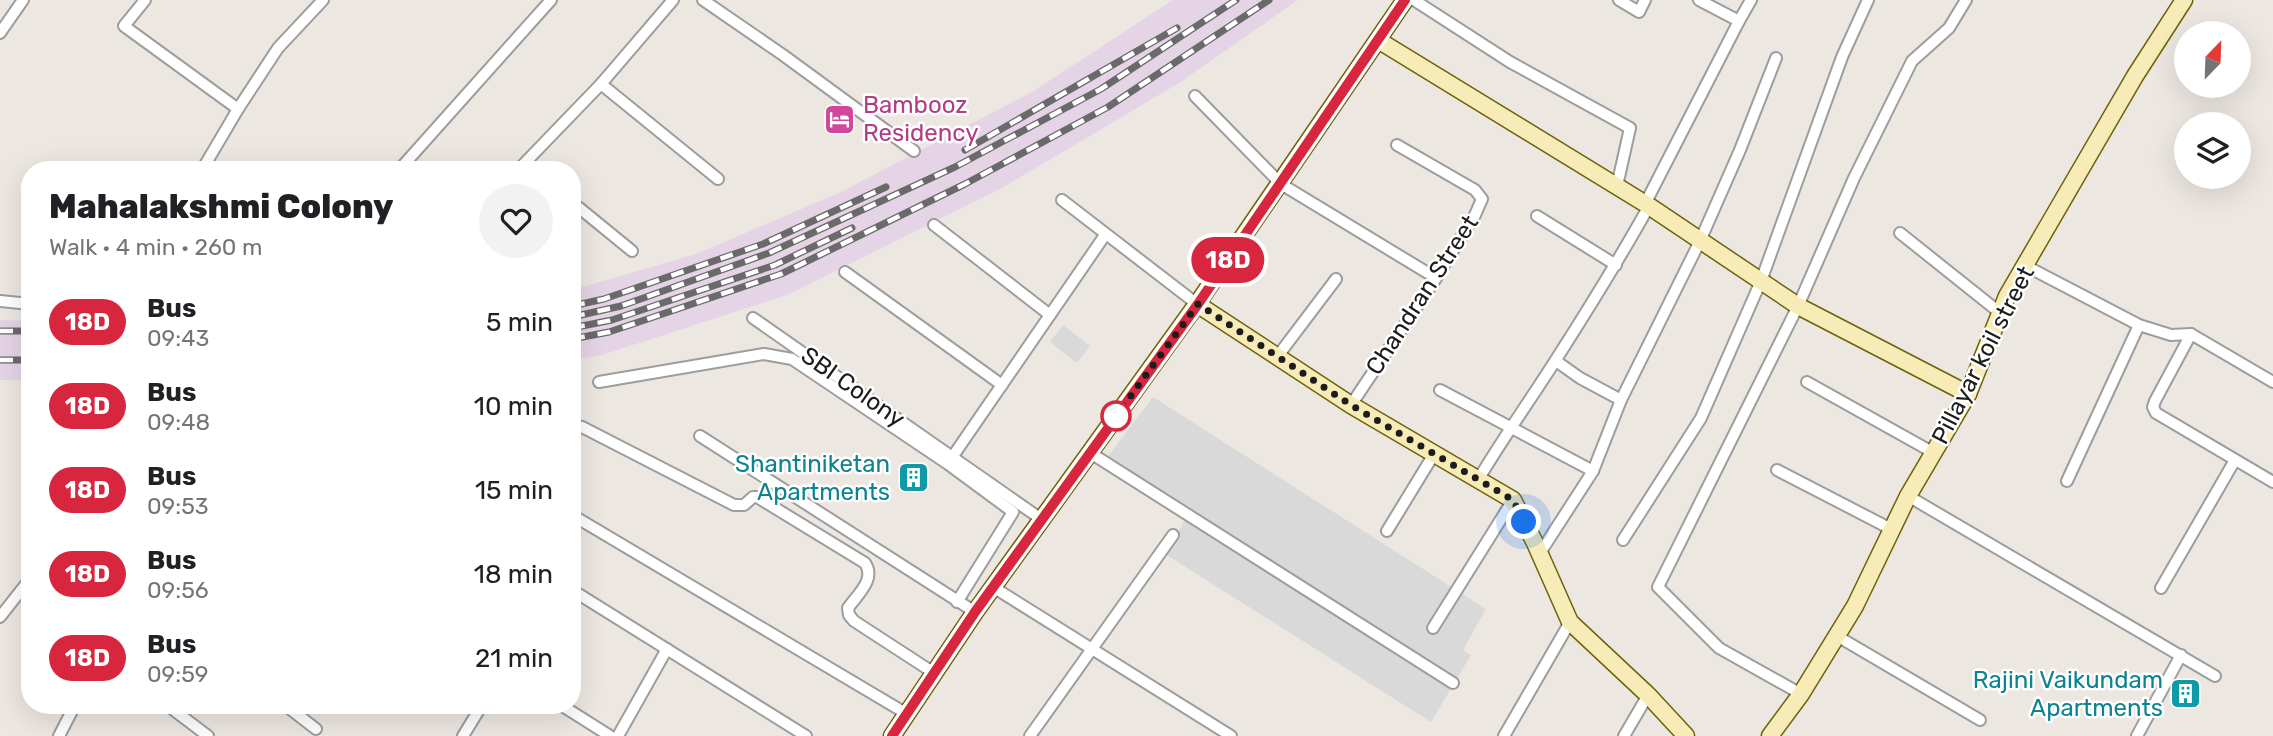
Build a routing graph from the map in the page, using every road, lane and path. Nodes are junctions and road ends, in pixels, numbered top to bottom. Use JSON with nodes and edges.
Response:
{"nodes":[{"id":1,"x":23,"y":0,"type":"edge"},
{"id":2,"x":145,"y":0,"type":"edge"},
{"id":3,"x":323,"y":0,"type":"edge"},
{"id":4,"x":551,"y":0,"type":"edge"},
{"id":5,"x":673,"y":0,"type":"edge"},
{"id":6,"x":703,"y":0,"type":"edge"},
{"id":7,"x":1405,"y":0,"type":"edge"},
{"id":8,"x":1414,"y":0,"type":"edge"},
{"id":9,"x":1619,"y":0,"type":"edge"},
{"id":10,"x":1644,"y":0,"type":"edge"},
{"id":11,"x":1699,"y":0,"type":"edge"},
{"id":12,"x":1751,"y":0,"type":"edge"},
{"id":13,"x":1868,"y":0,"type":"edge"},
{"id":14,"x":1966,"y":0,"type":"edge"},
{"id":15,"x":2184,"y":0,"type":"edge"},
{"id":16,"x":1739,"y":21,"type":"junction"},
{"id":17,"x":0,"y":33,"type":"edge"},
{"id":18,"x":1378,"y":40,"type":"junction"},
{"id":19,"x":1776,"y":58,"type":"dead end"},
{"id":20,"x":601,"y":84,"type":"junction"},
{"id":21,"x":1195,"y":96,"type":"dead end"},
{"id":22,"x":237,"y":109,"type":"junction"},
{"id":23,"x":1397,"y":145,"type":"dead end"},
{"id":24,"x":914,"y":151,"type":"dead end"},
{"id":25,"x":207,"y":161,"type":"edge"},
{"id":26,"x":407,"y":161,"type":"edge"},
{"id":27,"x":531,"y":161,"type":"edge"},
{"id":28,"x":718,"y":179,"type":"dead end"},
{"id":29,"x":1281,"y":184,"type":"junction"},
{"id":30,"x":1617,"y":186,"type":"junction"},
{"id":31,"x":1062,"y":200,"type":"dead end"},
{"id":32,"x":1647,"y":205,"type":"junction"},
{"id":33,"x":581,"y":209,"type":"edge"},
{"id":34,"x":1537,"y":216,"type":"dead end"},
{"id":35,"x":934,"y":225,"type":"dead end"},
{"id":36,"x":1900,"y":233,"type":"dead end"},
{"id":37,"x":1105,"y":235,"type":"junction"},
{"id":38,"x":1700,"y":241,"type":"junction"},
{"id":39,"x":632,"y":251,"type":"dead end"},
{"id":40,"x":1616,"y":265,"type":"junction"},
{"id":41,"x":2026,"y":266,"type":"junction"},
{"id":42,"x":845,"y":272,"type":"dead end"},
{"id":43,"x":1436,"y":278,"type":"junction"},
{"id":44,"x":1336,"y":279,"type":"dead end"},
{"id":45,"x":1761,"y":281,"type":"junction"},
{"id":46,"x":0,"y":301,"type":"edge"},
{"id":47,"x":21,"y":303,"type":"edge"},
{"id":48,"x":1198,"y":304,"type":"junction"},
{"id":49,"x":1798,"y":306,"type":"junction"},
{"id":50,"x":1999,"y":312,"type":"junction"},
{"id":51,"x":1050,"y":315,"type":"junction"},
{"id":52,"x":754,"y":318,"type":"dead end"},
{"id":53,"x":2139,"y":325,"type":"junction"},
{"id":54,"x":2191,"y":334,"type":"junction"},
{"id":55,"x":1278,"y":357,"type":"junction"},
{"id":56,"x":1556,"y":361,"type":"junction"},
{"id":57,"x":599,"y":382,"type":"dead end"},
{"id":58,"x":1807,"y":382,"type":"dead end"},
{"id":59,"x":2273,"y":382,"type":"edge"},
{"id":60,"x":1002,"y":385,"type":"junction"},
{"id":61,"x":1440,"y":390,"type":"dead end"},
{"id":62,"x":1968,"y":394,"type":"junction"},
{"id":63,"x":1621,"y":400,"type":"junction"},
{"id":64,"x":1351,"y":405,"type":"junction"},
{"id":65,"x":581,"y":427,"type":"edge"},
{"id":66,"x":1509,"y":427,"type":"junction"},
{"id":67,"x":700,"y":436,"type":"dead end"},
{"id":68,"x":1089,"y":452,"type":"junction"},
{"id":69,"x":1934,"y":453,"type":"junction"},
{"id":70,"x":1434,"y":454,"type":"junction"},
{"id":71,"x":954,"y":456,"type":"junction"},
{"id":72,"x":2235,"y":460,"type":"junction"},
{"id":73,"x":1777,"y":470,"type":"dead end"},
{"id":74,"x":1593,"y":471,"type":"junction"},
{"id":75,"x":1478,"y":480,"type":"junction"},
{"id":76,"x":2067,"y":481,"type":"dead end"},
{"id":77,"x":2273,"y":482,"type":"edge"},
{"id":78,"x":1908,"y":496,"type":"junction"},
{"id":79,"x":1513,"y":500,"type":"junction"},
{"id":80,"x":1041,"y":519,"type":"junction"},
{"id":81,"x":581,"y":520,"type":"edge"},
{"id":82,"x":1893,"y":530,"type":"junction"},
{"id":83,"x":1387,"y":531,"type":"dead end"},
{"id":84,"x":1173,"y":535,"type":"dead end"},
{"id":85,"x":1623,"y":540,"type":"dead end"},
{"id":86,"x":1540,"y":553,"type":"junction"},
{"id":87,"x":993,"y":587,"type":"junction"},
{"id":88,"x":2161,"y":588,"type":"dead end"},
{"id":89,"x":20,"y":594,"type":"edge"},
{"id":90,"x":581,"y":596,"type":"edge"},
{"id":91,"x":957,"y":601,"type":"junction"},
{"id":92,"x":975,"y":612,"type":"junction"},
{"id":93,"x":0,"y":617,"type":"edge"},
{"id":94,"x":1570,"y":622,"type":"junction"},
{"id":95,"x":1433,"y":628,"type":"dead end"},
{"id":96,"x":1837,"y":636,"type":"junction"},
{"id":97,"x":1092,"y":648,"type":"junction"},
{"id":98,"x":667,"y":649,"type":"junction"},
{"id":99,"x":2182,"y":655,"type":"junction"},
{"id":100,"x":934,"y":673,"type":"junction"},
{"id":101,"x":2215,"y":676,"type":"dead end"},
{"id":102,"x":1453,"y":683,"type":"dead end"},
{"id":103,"x":1801,"y":694,"type":"junction"},
{"id":104,"x":1648,"y":695,"type":"junction"},
{"id":105,"x":70,"y":714,"type":"edge"},
{"id":106,"x":179,"y":714,"type":"edge"},
{"id":107,"x":297,"y":714,"type":"edge"},
{"id":108,"x":476,"y":714,"type":"edge"},
{"id":109,"x":575,"y":714,"type":"edge"},
{"id":110,"x":907,"y":714,"type":"junction"},
{"id":111,"x":1980,"y":720,"type":"dead end"},
{"id":112,"x":316,"y":729,"type":"dead end"},
{"id":113,"x":1036,"y":734,"type":"edge"},
{"id":114,"x":59,"y":736,"type":"edge"},
{"id":115,"x":208,"y":736,"type":"edge"},
{"id":116,"x":463,"y":736,"type":"edge"},
{"id":117,"x":610,"y":736,"type":"edge"},
{"id":118,"x":618,"y":736,"type":"edge"},
{"id":119,"x":806,"y":736,"type":"edge"},
{"id":120,"x":892,"y":736,"type":"edge"},
{"id":121,"x":1231,"y":736,"type":"edge"},
{"id":122,"x":1504,"y":736,"type":"edge"},
{"id":123,"x":1623,"y":736,"type":"edge"},
{"id":124,"x":1686,"y":736,"type":"edge"},
{"id":125,"x":1770,"y":736,"type":"edge"},
{"id":126,"x":2137,"y":736,"type":"edge"}],
"edges":[{"from":1,"to":17,"type":"street"},
{"from":2,"to":22,"type":"street"},
{"from":3,"to":22,"type":"street"},
{"from":4,"to":26,"type":"street"},
{"from":5,"to":20,"type":"street"},
{"from":6,"to":24,"type":"street"},
{"from":7,"to":18,"type":"street"},
{"from":8,"to":30,"type":"street"},
{"from":9,"to":10,"type":"street"},
{"from":11,"to":16,"type":"street"},
{"from":12,"to":16,"type":"street"},
{"from":13,"to":45,"type":"street"},
{"from":14,"to":49,"type":"street"},
{"from":15,"to":41,"type":"street","name":"Pillayar koil street"},
{"from":16,"to":32,"type":"street"},
{"from":18,"to":29,"type":"street"},
{"from":18,"to":30,"type":"street"},
{"from":19,"to":38,"type":"street"},
{"from":20,"to":27,"type":"street"},
{"from":20,"to":28,"type":"street"},
{"from":21,"to":29,"type":"street"},
{"from":22,"to":25,"type":"street"},
{"from":23,"to":43,"type":"street","name":"Chandran Street"},
{"from":29,"to":43,"type":"street"},
{"from":29,"to":48,"type":"street"},
{"from":30,"to":32,"type":"street"},
{"from":31,"to":37,"type":"street"},
{"from":32,"to":38,"type":"street"},
{"from":32,"to":40,"type":"street"},
{"from":33,"to":39,"type":"street"},
{"from":34,"to":40,"type":"street"},
{"from":35,"to":51,"type":"street"},
{"from":36,"to":50,"type":"street"},
{"from":37,"to":48,"type":"street"},
{"from":37,"to":51,"type":"street"},
{"from":38,"to":45,"type":"street"},
{"from":38,"to":63,"type":"street"},
{"from":40,"to":56,"type":"street"},
{"from":41,"to":50,"type":"street","name":"Pillayar koil street"},
{"from":41,"to":53,"type":"street"},
{"from":42,"to":60,"type":"street"},
{"from":43,"to":64,"type":"street","name":"Chandran Street"},
{"from":44,"to":55,"type":"street"},
{"from":45,"to":49,"type":"street"},
{"from":45,"to":85,"type":"street"},
{"from":46,"to":47,"type":"street"},
{"from":48,"to":55,"type":"street"},
{"from":48,"to":68,"type":"street"},
{"from":49,"to":62,"type":"street"},
{"from":49,"to":103,"type":"street"},
{"from":50,"to":62,"type":"street","name":"Pillayar koil street"},
{"from":51,"to":60,"type":"street"},
{"from":52,"to":71,"type":"street","name":"SBI Colony"},
{"from":53,"to":54,"type":"street"},
{"from":53,"to":76,"type":"street"},
{"from":54,"to":59,"type":"street"},
{"from":54,"to":72,"type":"street"},
{"from":55,"to":64,"type":"street"},
{"from":56,"to":63,"type":"street"},
{"from":56,"to":66,"type":"street"},
{"from":57,"to":91,"type":"street"},
{"from":58,"to":69,"type":"street"},
{"from":60,"to":71,"type":"street"},
{"from":61,"to":66,"type":"street"},
{"from":62,"to":69,"type":"street","name":"Pillayar koil street"},
{"from":63,"to":74,"type":"street"},
{"from":64,"to":70,"type":"street"},
{"from":65,"to":100,"type":"street"},
{"from":66,"to":74,"type":"street"},
{"from":66,"to":75,"type":"street"},
{"from":67,"to":91,"type":"street"},
{"from":68,"to":80,"type":"street"},
{"from":68,"to":102,"type":"street"},
{"from":69,"to":78,"type":"street","name":"Pillayar koil street"},
{"from":70,"to":75,"type":"street"},
{"from":70,"to":83,"type":"street"},
{"from":71,"to":80,"type":"street","name":"SBI Colony"},
{"from":72,"to":77,"type":"street"},
{"from":72,"to":88,"type":"street"},
{"from":73,"to":82,"type":"street"},
{"from":74,"to":86,"type":"street"},
{"from":75,"to":79,"type":"street"},
{"from":78,"to":82,"type":"street","name":"Pillayar koil street"},
{"from":78,"to":99,"type":"street"},
{"from":79,"to":86,"type":"street"},
{"from":79,"to":95,"type":"street"},
{"from":80,"to":87,"type":"street"},
{"from":81,"to":110,"type":"street"},
{"from":82,"to":96,"type":"street","name":"Pillayar koil street"},
{"from":84,"to":97,"type":"street"},
{"from":86,"to":94,"type":"street"},
{"from":87,"to":92,"type":"street"},
{"from":87,"to":97,"type":"street"},
{"from":89,"to":93,"type":"street"},
{"from":90,"to":98,"type":"street"},
{"from":91,"to":92,"type":"street"},
{"from":92,"to":100,"type":"street"},
{"from":94,"to":104,"type":"street"},
{"from":94,"to":122,"type":"street"},
{"from":96,"to":103,"type":"street","name":"Pillayar koil street"},
{"from":96,"to":111,"type":"street"},
{"from":97,"to":113,"type":"street"},
{"from":97,"to":121,"type":"street"},
{"from":98,"to":118,"type":"street"},
{"from":98,"to":119,"type":"street"},
{"from":99,"to":101,"type":"street"},
{"from":99,"to":126,"type":"street"},
{"from":100,"to":110,"type":"street"},
{"from":103,"to":125,"type":"street","name":"Pillayar koil street"},
{"from":104,"to":123,"type":"street"},
{"from":104,"to":124,"type":"street"},
{"from":105,"to":114,"type":"street"},
{"from":106,"to":115,"type":"street"},
{"from":107,"to":112,"type":"street"},
{"from":108,"to":116,"type":"street"},
{"from":109,"to":117,"type":"street"},
{"from":110,"to":120,"type":"street"}]}
